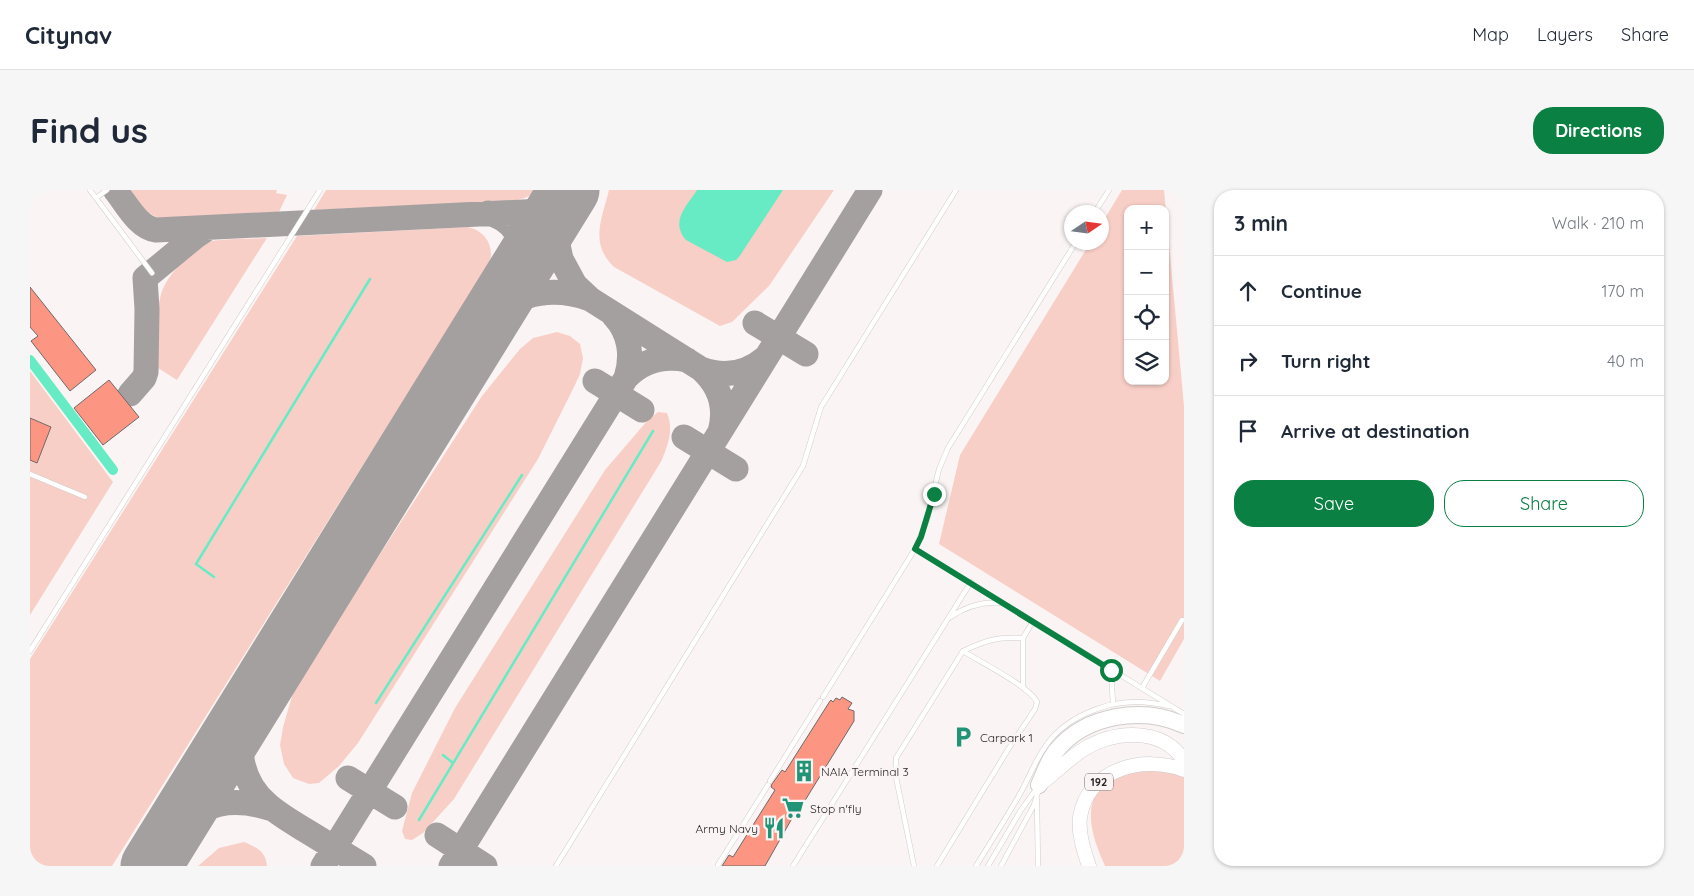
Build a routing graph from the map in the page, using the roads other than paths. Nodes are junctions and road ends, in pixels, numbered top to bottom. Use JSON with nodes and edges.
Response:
{"nodes":[{"id":1,"x":90,"y":190,"type":"edge"},
{"id":2,"x":107,"y":190,"type":"edge"},
{"id":3,"x":320,"y":190,"type":"edge"},
{"id":4,"x":956,"y":190,"type":"edge"},
{"id":5,"x":1109,"y":190,"type":"edge"},
{"id":6,"x":96,"y":198,"type":"junction"},
{"id":7,"x":1099,"y":205,"type":"edge"},
{"id":8,"x":1071,"y":250,"type":"edge"},
{"id":9,"x":152,"y":273,"type":"dead end"},
{"id":10,"x":30,"y":474,"type":"edge"},
{"id":11,"x":85,"y":498,"type":"dead end"},
{"id":12,"x":915,"y":549,"type":"junction"},
{"id":13,"x":971,"y":582,"type":"junction"},
{"id":14,"x":1005,"y":603,"type":"junction"},
{"id":15,"x":946,"y":620,"type":"junction"},
{"id":16,"x":1182,"y":620,"type":"dead end"},
{"id":17,"x":1033,"y":621,"type":"junction"},
{"id":18,"x":1023,"y":638,"type":"junction"},
{"id":19,"x":30,"y":651,"type":"edge"},
{"id":20,"x":963,"y":652,"type":"junction"},
{"id":21,"x":1111,"y":670,"type":"junction"},
{"id":22,"x":1023,"y":688,"type":"junction"},
{"id":23,"x":1142,"y":688,"type":"junction"},
{"id":24,"x":1113,"y":704,"type":"junction"},
{"id":25,"x":1172,"y":707,"type":"junction"},
{"id":26,"x":1184,"y":714,"type":"edge"},
{"id":27,"x":1184,"y":725,"type":"edge"},
{"id":28,"x":1184,"y":761,"type":"edge"},
{"id":29,"x":1184,"y":770,"type":"edge"},
{"id":30,"x":1038,"y":791,"type":"junction"},
{"id":31,"x":718,"y":865,"type":"edge"},
{"id":32,"x":556,"y":866,"type":"edge"},
{"id":33,"x":792,"y":866,"type":"edge"},
{"id":34,"x":914,"y":866,"type":"edge"},
{"id":35,"x":937,"y":866,"type":"edge"},
{"id":36,"x":976,"y":866,"type":"edge"},
{"id":37,"x":988,"y":866,"type":"edge"},
{"id":38,"x":1001,"y":866,"type":"edge"},
{"id":39,"x":1038,"y":866,"type":"edge"},
{"id":40,"x":1089,"y":866,"type":"edge"}],
"edges":[{"from":1,"to":6,"type":"lane"},
{"from":2,"to":6,"type":"lane"},
{"from":3,"to":19,"type":"lane"},
{"from":4,"to":32,"type":"lane"},
{"from":5,"to":7,"type":"lane"},
{"from":6,"to":9,"type":"lane"},
{"from":8,"to":12,"type":"lane"},
{"from":10,"to":11,"type":"lane"},
{"from":12,"to":13,"type":"lane"},
{"from":12,"to":31,"type":"lane"},
{"from":13,"to":14,"type":"lane"},
{"from":13,"to":15,"type":"lane"},
{"from":14,"to":15,"type":"lane"},
{"from":14,"to":17,"type":"lane"},
{"from":15,"to":33,"type":"lane"},
{"from":16,"to":23,"type":"lane"},
{"from":17,"to":18,"type":"lane"},
{"from":17,"to":21,"type":"lane"},
{"from":18,"to":20,"type":"lane"},
{"from":18,"to":22,"type":"lane"},
{"from":20,"to":22,"type":"lane"},
{"from":20,"to":34,"type":"lane"},
{"from":21,"to":23,"type":"lane"},
{"from":21,"to":24,"type":"lane"},
{"from":22,"to":35,"type":"lane"},
{"from":23,"to":25,"type":"lane"},
{"from":24,"to":25,"type":"lane"},
{"from":24,"to":36,"type":"lane"},
{"from":25,"to":26,"type":"lane"},
{"from":27,"to":30,"type":"highway"},
{"from":28,"to":30,"type":"main road"},
{"from":29,"to":40,"type":"main road","number":"192"},
{"from":30,"to":37,"type":"lane"},
{"from":30,"to":38,"type":"lane"},
{"from":30,"to":39,"type":"lane"}]}
